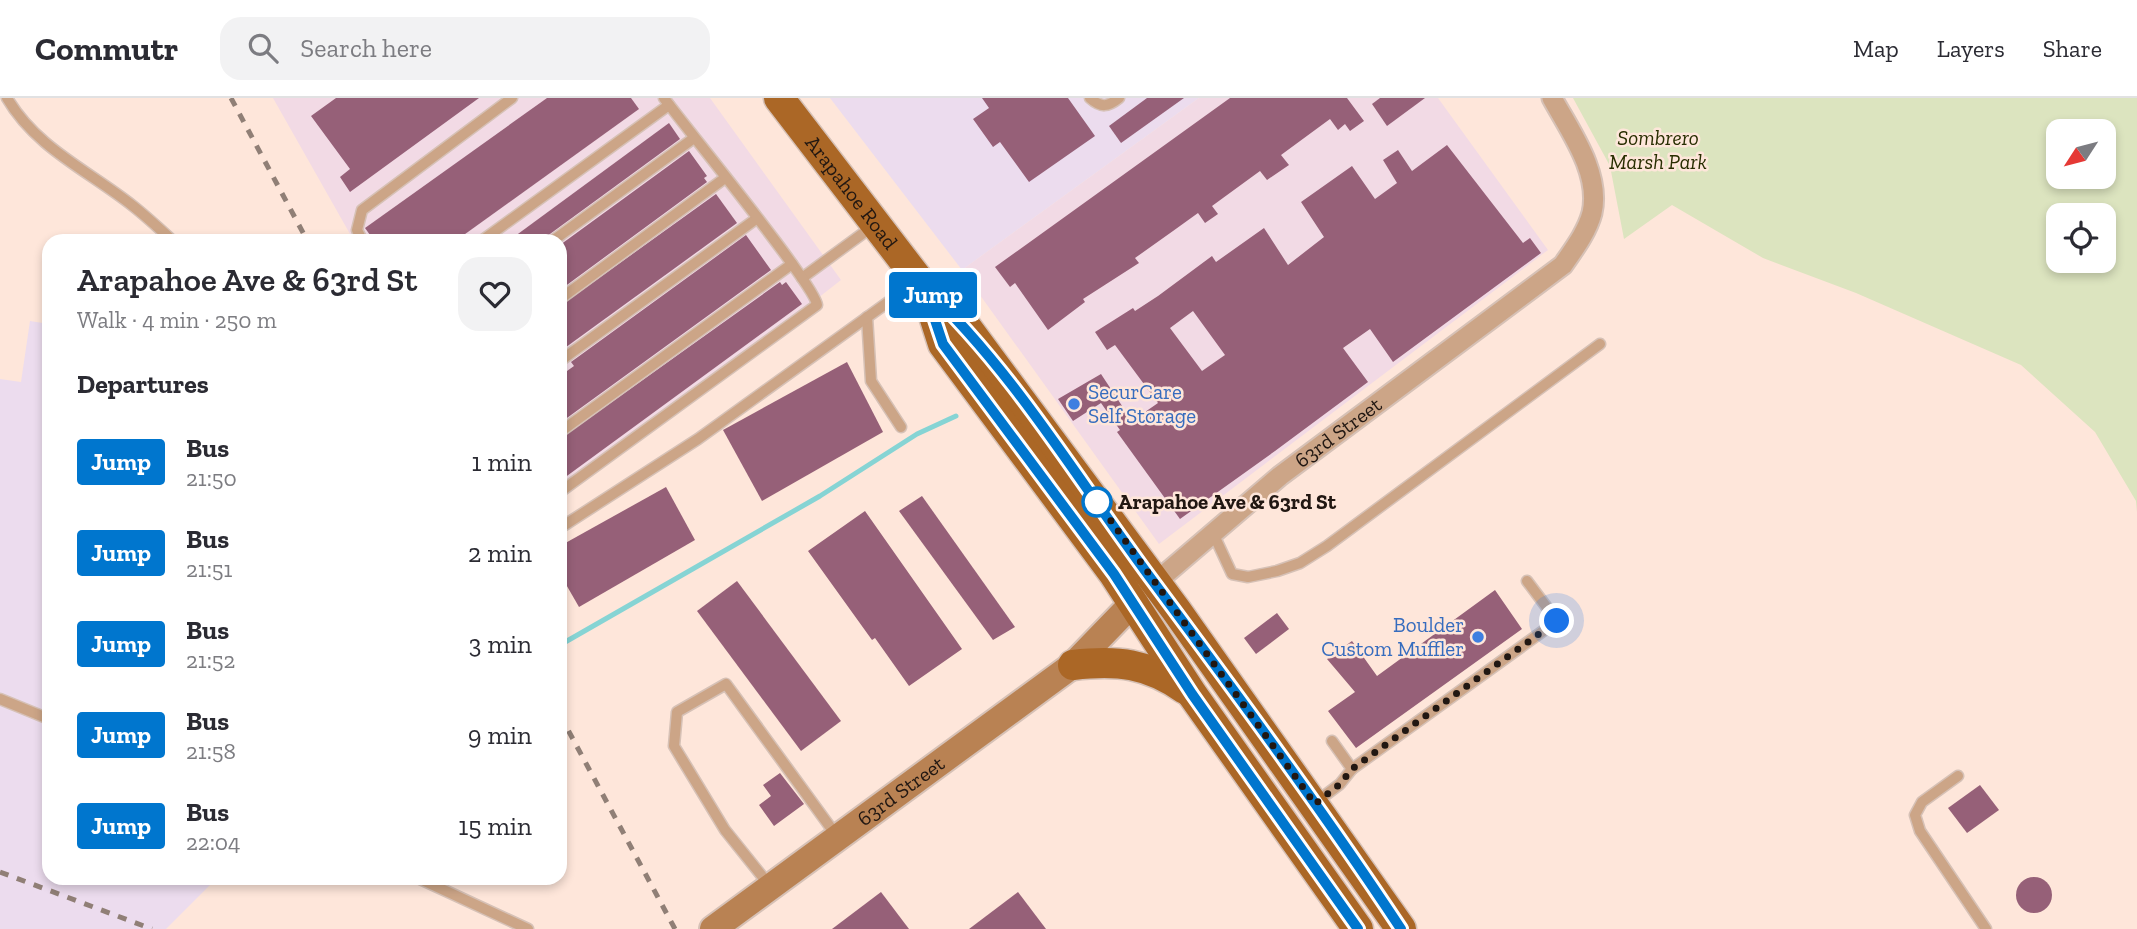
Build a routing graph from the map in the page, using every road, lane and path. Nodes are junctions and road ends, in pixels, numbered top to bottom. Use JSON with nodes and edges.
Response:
{"nodes":[{"id":1,"x":7,"y":98,"type":"edge"},
{"id":2,"x":512,"y":98,"type":"edge"},
{"id":3,"x":779,"y":98,"type":"edge"},
{"id":4,"x":1090,"y":98,"type":"edge"},
{"id":5,"x":1119,"y":98,"type":"edge"},
{"id":6,"x":1552,"y":98,"type":"edge"},
{"id":7,"x":667,"y":102,"type":"edge"},
{"id":8,"x":694,"y":138,"type":"junction"},
{"id":9,"x":725,"y":178,"type":"junction"},
{"id":10,"x":756,"y":219,"type":"junction"},
{"id":11,"x":876,"y":223,"type":"junction"},
{"id":12,"x":165,"y":234,"type":"edge"},
{"id":13,"x":359,"y":234,"type":"edge"},
{"id":14,"x":491,"y":234,"type":"edge"},
{"id":15,"x":562,"y":234,"type":"edge"},
{"id":16,"x":792,"y":264,"type":"junction"},
{"id":17,"x":802,"y":278,"type":"junction"},
{"id":18,"x":922,"y":283,"type":"junction"},
{"id":19,"x":567,"y":294,"type":"edge"},
{"id":20,"x":867,"y":317,"type":"junction"},
{"id":21,"x":1600,"y":344,"type":"dead end"},
{"id":22,"x":567,"y":356,"type":"edge"},
{"id":23,"x":567,"y":427,"type":"edge"},
{"id":24,"x":901,"y":427,"type":"dead end"},
{"id":25,"x":567,"y":487,"type":"edge"},
{"id":26,"x":567,"y":523,"type":"edge"},
{"id":27,"x":1213,"y":532,"type":"junction"},
{"id":28,"x":1527,"y":581,"type":"dead end"},
{"id":29,"x":1144,"y":593,"type":"junction"},
{"id":30,"x":1073,"y":665,"type":"junction"},
{"id":31,"x":1192,"y":694,"type":"junction"},
{"id":32,"x":0,"y":699,"type":"edge"},
{"id":33,"x":42,"y":716,"type":"edge"},
{"id":34,"x":1332,"y":741,"type":"dead end"},
{"id":35,"x":1352,"y":769,"type":"junction"},
{"id":36,"x":1958,"y":776,"type":"dead end"},
{"id":37,"x":1315,"y":804,"type":"junction"},
{"id":38,"x":838,"y":837,"type":"junction"},
{"id":39,"x":433,"y":885,"type":"edge"},
{"id":40,"x":770,"y":887,"type":"junction"},
{"id":41,"x":1388,"y":924,"type":"edge"},
{"id":42,"x":528,"y":929,"type":"edge"},
{"id":43,"x":713,"y":929,"type":"edge"},
{"id":44,"x":1358,"y":929,"type":"edge"},
{"id":45,"x":1986,"y":929,"type":"edge"}],
"edges":[{"from":1,"to":12,"type":"lane"},
{"from":2,"to":13,"type":"lane"},
{"from":3,"to":11,"type":"main road","name":"Arapahoe Road"},
{"from":4,"to":5,"type":"lane"},
{"from":6,"to":27,"type":"street","name":"63rd Street"},
{"from":7,"to":8,"type":"lane"},
{"from":7,"to":14,"type":"lane"},
{"from":8,"to":9,"type":"lane"},
{"from":8,"to":15,"type":"lane"},
{"from":9,"to":10,"type":"lane"},
{"from":9,"to":19,"type":"lane"},
{"from":10,"to":16,"type":"lane"},
{"from":10,"to":22,"type":"lane"},
{"from":11,"to":17,"type":"lane"},
{"from":11,"to":18,"type":"main road","name":"Arapahoe Road"},
{"from":16,"to":17,"type":"lane"},
{"from":16,"to":23,"type":"lane"},
{"from":17,"to":25,"type":"lane"},
{"from":18,"to":20,"type":"lane"},
{"from":18,"to":29,"type":"main road","name":"Arapahoe Road"},
{"from":20,"to":24,"type":"lane"},
{"from":20,"to":26,"type":"lane"},
{"from":21,"to":27,"type":"lane"},
{"from":27,"to":29,"type":"street","name":"63rd Street"},
{"from":28,"to":35,"type":"lane"},
{"from":29,"to":30,"type":"street","name":"63rd Street"},
{"from":29,"to":31,"type":"main road"},
{"from":29,"to":37,"type":"main road"},
{"from":30,"to":31,"type":"main road"},
{"from":30,"to":38,"type":"street","name":"63rd Street"},
{"from":31,"to":44,"type":"main road"},
{"from":32,"to":33,"type":"lane"},
{"from":34,"to":35,"type":"lane"},
{"from":35,"to":37,"type":"lane"},
{"from":36,"to":45,"type":"lane"},
{"from":37,"to":41,"type":"main road"},
{"from":38,"to":40,"type":"street","name":"63rd Street"},
{"from":38,"to":40,"type":"lane"},
{"from":39,"to":42,"type":"lane"},
{"from":40,"to":43,"type":"street","name":"63rd Street"}]}
